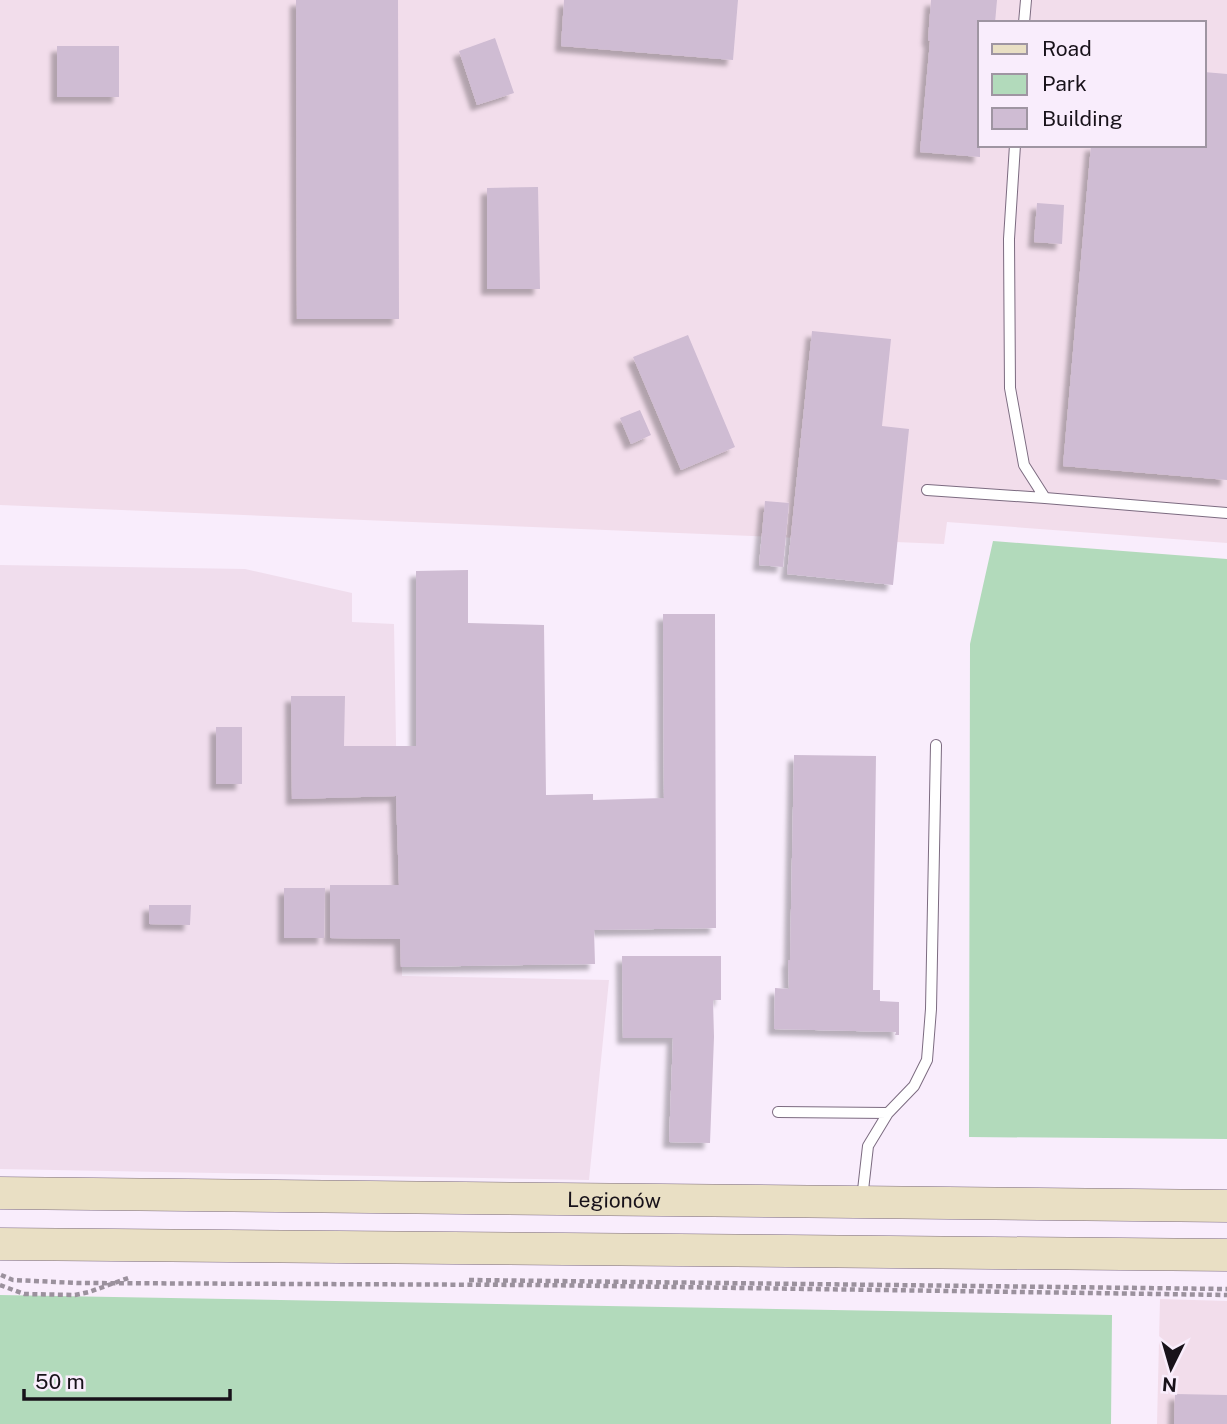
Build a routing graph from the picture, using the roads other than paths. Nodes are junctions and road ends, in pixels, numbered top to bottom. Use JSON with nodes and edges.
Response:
{"nodes":[{"id":1,"x":1026,"y":0,"type":"edge"},
{"id":2,"x":1024,"y":21,"type":"edge"},
{"id":3,"x":1015,"y":147,"type":"edge"},
{"id":4,"x":927,"y":490,"type":"dead end"},
{"id":5,"x":1045,"y":498,"type":"junction"},
{"id":6,"x":1227,"y":513,"type":"edge"},
{"id":7,"x":936,"y":746,"type":"dead end"},
{"id":8,"x":778,"y":1112,"type":"dead end"},
{"id":9,"x":888,"y":1113,"type":"junction"},
{"id":10,"x":0,"y":1193,"type":"edge"},
{"id":11,"x":862,"y":1202,"type":"junction"},
{"id":12,"x":1227,"y":1206,"type":"edge"},
{"id":13,"x":0,"y":1244,"type":"edge"},
{"id":14,"x":1227,"y":1255,"type":"edge"}],
"edges":[{"from":1,"to":2,"type":"lane"},
{"from":3,"to":5,"type":"lane"},
{"from":4,"to":5,"type":"lane"},
{"from":5,"to":6,"type":"lane"},
{"from":7,"to":9,"type":"lane"},
{"from":8,"to":9,"type":"lane"},
{"from":9,"to":11,"type":"lane"},
{"from":10,"to":11,"type":"street","name":"Legionów"},
{"from":11,"to":12,"type":"street","name":"Legionów"},
{"from":13,"to":14,"type":"street"}]}
